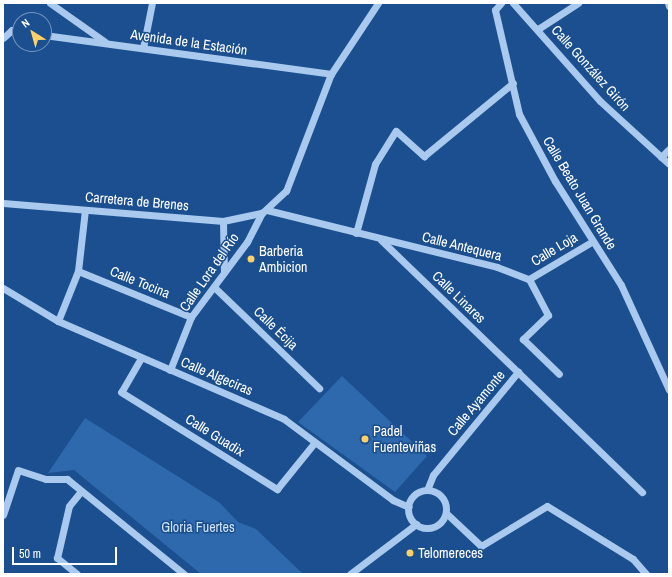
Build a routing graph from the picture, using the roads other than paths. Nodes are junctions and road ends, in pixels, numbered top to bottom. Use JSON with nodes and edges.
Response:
{"nodes":[{"id":1,"x":50,"y":3,"type":"edge"},
{"id":2,"x":152,"y":3,"type":"edge"},
{"id":3,"x":378,"y":3,"type":"edge"},
{"id":4,"x":502,"y":3,"type":"edge"},
{"id":5,"x":513,"y":3,"type":"edge"},
{"id":6,"x":578,"y":3,"type":"edge"},
{"id":7,"x":668,"y":3,"type":"edge"},
{"id":8,"x":669,"y":6,"type":"edge"},
{"id":9,"x":538,"y":29,"type":"junction"},
{"id":10,"x":12,"y":30,"type":"edge"},
{"id":11,"x":52,"y":36,"type":"edge"},
{"id":12,"x":3,"y":38,"type":"edge"},
{"id":13,"x":108,"y":44,"type":"junction"},
{"id":14,"x":143,"y":48,"type":"junction"},
{"id":15,"x":331,"y":74,"type":"junction"},
{"id":16,"x":513,"y":83,"type":"junction"},
{"id":17,"x":669,"y":149,"type":"edge"},
{"id":18,"x":661,"y":157,"type":"junction"},
{"id":19,"x":669,"y":164,"type":"edge"},
{"id":20,"x":3,"y":203,"type":"edge"},
{"id":21,"x":85,"y":210,"type":"junction"},
{"id":22,"x":264,"y":212,"type":"junction"},
{"id":23,"x":223,"y":222,"type":"junction"},
{"id":24,"x":356,"y":233,"type":"junction"},
{"id":25,"x":381,"y":240,"type":"junction"},
{"id":26,"x":593,"y":241,"type":"junction"},
{"id":27,"x":78,"y":271,"type":"junction"},
{"id":28,"x":224,"y":272,"type":"junction"},
{"id":29,"x":529,"y":279,"type":"junction"},
{"id":30,"x":214,"y":287,"type":"junction"},
{"id":31,"x":3,"y":288,"type":"edge"},
{"id":32,"x":192,"y":316,"type":"junction"},
{"id":33,"x":58,"y":321,"type":"junction"},
{"id":34,"x":142,"y":358,"type":"junction"},
{"id":35,"x":170,"y":370,"type":"junction"},
{"id":36,"x":518,"y":372,"type":"junction"},
{"id":37,"x":559,"y":374,"type":"dead end"},
{"id":38,"x":319,"y":388,"type":"dead end"},
{"id":39,"x":669,"y":390,"type":"edge"},
{"id":40,"x":315,"y":442,"type":"junction"},
{"id":41,"x":427,"y":490,"type":"junction"},
{"id":42,"x":81,"y":491,"type":"junction"},
{"id":43,"x":642,"y":492,"type":"dead end"},
{"id":44,"x":409,"y":507,"type":"junction"},
{"id":45,"x":446,"y":513,"type":"junction"},
{"id":46,"x":3,"y":515,"type":"edge"},
{"id":47,"x":416,"y":524,"type":"junction"},
{"id":48,"x":77,"y":574,"type":"edge"},
{"id":49,"x":184,"y":574,"type":"edge"},
{"id":50,"x":350,"y":574,"type":"edge"},
{"id":51,"x":646,"y":574,"type":"edge"}],
"edges":[{"from":1,"to":13,"type":"street"},
{"from":2,"to":14,"type":"street"},
{"from":3,"to":15,"type":"street"},
{"from":4,"to":16,"type":"street","name":"Calle Beato Juan Grande"},
{"from":5,"to":9,"type":"street","name":"Calle González Girón"},
{"from":6,"to":9,"type":"street"},
{"from":7,"to":8,"type":"street"},
{"from":9,"to":18,"type":"street","name":"Calle González Girón"},
{"from":10,"to":12,"type":"street"},
{"from":11,"to":13,"type":"street","name":"Avenida de la Estación"},
{"from":13,"to":14,"type":"street","name":"Avenida de la Estación"},
{"from":14,"to":15,"type":"street","name":"Avenida de la Estación"},
{"from":15,"to":22,"type":"street"},
{"from":16,"to":24,"type":"street"},
{"from":16,"to":26,"type":"street","name":"Calle Beato Juan Grande"},
{"from":17,"to":18,"type":"street"},
{"from":18,"to":19,"type":"street","name":"Calle González Girón"},
{"from":20,"to":21,"type":"street","name":"Carretera de Brenes"},
{"from":21,"to":23,"type":"street","name":"Carretera de Brenes"},
{"from":21,"to":27,"type":"street"},
{"from":22,"to":23,"type":"street","name":"Carretera de Brenes"},
{"from":22,"to":24,"type":"street","name":"Calle Antequera"},
{"from":22,"to":28,"type":"street","name":"Calle Lora del Río"},
{"from":23,"to":28,"type":"street"},
{"from":24,"to":25,"type":"street","name":"Calle Antequera"},
{"from":25,"to":29,"type":"street","name":"Calle Antequera"},
{"from":25,"to":36,"type":"street","name":"Calle Linares"},
{"from":26,"to":29,"type":"street","name":"Calle Loja"},
{"from":26,"to":39,"type":"street","name":"Calle Beato Juan Grande"},
{"from":27,"to":32,"type":"street","name":"Calle Tocina"},
{"from":27,"to":33,"type":"street"},
{"from":28,"to":30,"type":"street","name":"Calle Lora del Río"},
{"from":29,"to":37,"type":"street"},
{"from":30,"to":32,"type":"street","name":"Calle Lora del Río"},
{"from":30,"to":38,"type":"street","name":"Calle Écija"},
{"from":31,"to":33,"type":"street","name":"Calle Algeciras"},
{"from":32,"to":35,"type":"street","name":"Calle Lora del Río"},
{"from":33,"to":34,"type":"street","name":"Calle Algeciras"},
{"from":34,"to":35,"type":"street","name":"Calle Algeciras"},
{"from":34,"to":40,"type":"street","name":"Calle Guadix"},
{"from":35,"to":40,"type":"street","name":"Calle Algeciras"},
{"from":36,"to":41,"type":"street","name":"Calle Ayamonte"},
{"from":36,"to":43,"type":"street","name":"Calle Linares"},
{"from":40,"to":44,"type":"street","name":"Calle Algeciras"},
{"from":41,"to":44,"type":"street"},
{"from":41,"to":45,"type":"street"},
{"from":42,"to":46,"type":"street"},
{"from":42,"to":48,"type":"street"},
{"from":42,"to":49,"type":"street"},
{"from":44,"to":47,"type":"street"},
{"from":45,"to":47,"type":"street"},
{"from":45,"to":51,"type":"street"},
{"from":47,"to":50,"type":"street"}]}
